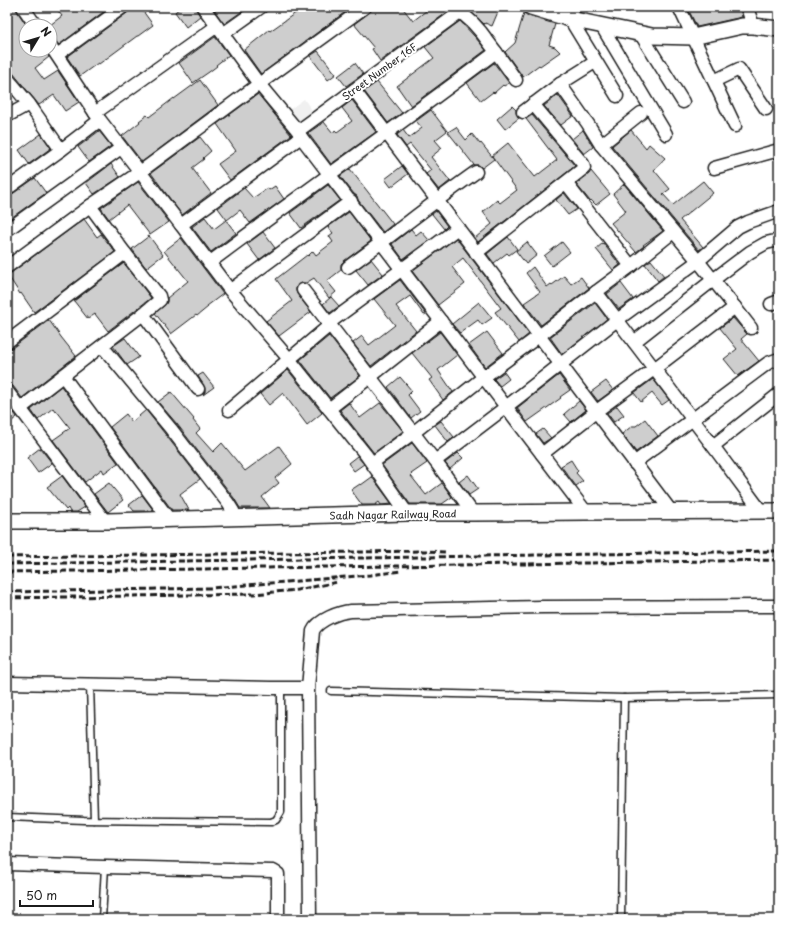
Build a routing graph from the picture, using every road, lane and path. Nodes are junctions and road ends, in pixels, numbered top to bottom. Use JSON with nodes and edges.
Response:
{"nodes":[{"id":1,"x":23,"y":7,"type":"edge"},
{"id":2,"x":123,"y":7,"type":"edge"},
{"id":3,"x":203,"y":7,"type":"edge"},
{"id":4,"x":261,"y":7,"type":"edge"},
{"id":5,"x":365,"y":7,"type":"edge"},
{"id":6,"x":530,"y":7,"type":"edge"},
{"id":7,"x":679,"y":7,"type":"edge"},
{"id":8,"x":747,"y":7,"type":"edge"},
{"id":9,"x":458,"y":9,"type":"edge"},
{"id":10,"x":546,"y":10,"type":"edge"},
{"id":11,"x":572,"y":13,"type":"edge"},
{"id":12,"x":31,"y":18,"type":"edge"},
{"id":13,"x":601,"y":25,"type":"junction"},
{"id":14,"x":753,"y":26,"type":"junction"},
{"id":15,"x":779,"y":29,"type":"edge"},
{"id":16,"x":220,"y":30,"type":"junction"},
{"id":17,"x":640,"y":33,"type":"junction"},
{"id":18,"x":693,"y":37,"type":"junction"},
{"id":19,"x":58,"y":47,"type":"edge"},
{"id":20,"x":496,"y":52,"type":"junction"},
{"id":21,"x":58,"y":58,"type":"edge"},
{"id":22,"x":595,"y":62,"type":"junction"},
{"id":23,"x":7,"y":78,"type":"edge"},
{"id":24,"x":516,"y":80,"type":"dead end"},
{"id":25,"x":714,"y":81,"type":"junction"},
{"id":26,"x":259,"y":84,"type":"junction"},
{"id":27,"x":560,"y":84,"type":"junction"},
{"id":28,"x":354,"y":90,"type":"junction"},
{"id":29,"x":617,"y":96,"type":"dead end"},
{"id":30,"x":683,"y":102,"type":"dead end"},
{"id":31,"x":29,"y":104,"type":"junction"},
{"id":32,"x":533,"y":104,"type":"junction"},
{"id":33,"x":766,"y":109,"type":"dead end"},
{"id":34,"x":523,"y":112,"type":"dead end"},
{"id":35,"x":642,"y":113,"type":"dead end"},
{"id":36,"x":7,"y":116,"type":"edge"},
{"id":37,"x":97,"y":117,"type":"junction"},
{"id":38,"x":735,"y":126,"type":"dead end"},
{"id":39,"x":300,"y":134,"type":"junction"},
{"id":40,"x":387,"y":134,"type":"junction"},
{"id":41,"x":666,"y":134,"type":"dead end"},
{"id":42,"x":601,"y":146,"type":"junction"},
{"id":43,"x":121,"y":148,"type":"junction"},
{"id":44,"x":61,"y":150,"type":"junction"},
{"id":45,"x":779,"y":150,"type":"edge"},
{"id":46,"x":714,"y":168,"type":"dead end"},
{"id":47,"x":140,"y":172,"type":"junction"},
{"id":48,"x":476,"y":172,"type":"dead end"},
{"id":49,"x":330,"y":174,"type":"junction"},
{"id":50,"x":566,"y":183,"type":"junction"},
{"id":51,"x":7,"y":189,"type":"edge"},
{"id":52,"x":436,"y":200,"type":"junction"},
{"id":53,"x":351,"y":201,"type":"junction"},
{"id":54,"x":90,"y":206,"type":"junction"},
{"id":55,"x":779,"y":211,"type":"edge"},
{"id":56,"x":181,"y":226,"type":"junction"},
{"id":57,"x":458,"y":228,"type":"junction"},
{"id":58,"x":7,"y":230,"type":"edge"},
{"id":59,"x":673,"y":232,"type":"junction"},
{"id":60,"x":779,"y":240,"type":"edge"},
{"id":61,"x":382,"y":243,"type":"junction"},
{"id":62,"x":124,"y":252,"type":"junction"},
{"id":63,"x":476,"y":253,"type":"junction"},
{"id":64,"x":698,"y":261,"type":"junction"},
{"id":65,"x":209,"y":263,"type":"junction"},
{"id":66,"x":631,"y":266,"type":"junction"},
{"id":67,"x":7,"y":267,"type":"edge"},
{"id":68,"x":348,"y":267,"type":"dead end"},
{"id":69,"x":402,"y":270,"type":"junction"},
{"id":70,"x":713,"y":280,"type":"junction"},
{"id":71,"x":230,"y":289,"type":"junction"},
{"id":72,"x":303,"y":290,"type":"dead end"},
{"id":73,"x":596,"y":292,"type":"junction"},
{"id":74,"x":735,"y":307,"type":"junction"},
{"id":75,"x":143,"y":314,"type":"junction"},
{"id":76,"x":441,"y":320,"type":"junction"},
{"id":77,"x":617,"y":320,"type":"junction"},
{"id":78,"x":329,"y":324,"type":"junction"},
{"id":79,"x":751,"y":328,"type":"dead end"},
{"id":80,"x":540,"y":336,"type":"junction"},
{"id":81,"x":7,"y":342,"type":"edge"},
{"id":82,"x":634,"y":342,"type":"junction"},
{"id":83,"x":102,"y":346,"type":"junction"},
{"id":84,"x":289,"y":359,"type":"junction"},
{"id":85,"x":779,"y":359,"type":"edge"},
{"id":86,"x":560,"y":364,"type":"junction"},
{"id":87,"x":654,"y":368,"type":"junction"},
{"id":88,"x":63,"y":376,"type":"junction"},
{"id":89,"x":370,"y":377,"type":"junction"},
{"id":90,"x":484,"y":377,"type":"junction"},
{"id":91,"x":198,"y":389,"type":"dead end"},
{"id":92,"x":7,"y":391,"type":"edge"},
{"id":93,"x":779,"y":394,"type":"edge"},
{"id":94,"x":506,"y":407,"type":"junction"},
{"id":95,"x":20,"y":408,"type":"junction"},
{"id":96,"x":329,"y":409,"type":"junction"},
{"id":97,"x":229,"y":410,"type":"dead end"},
{"id":98,"x":596,"y":411,"type":"junction"},
{"id":99,"x":692,"y":420,"type":"junction"},
{"id":100,"x":413,"y":433,"type":"junction"},
{"id":101,"x":713,"y":446,"type":"junction"},
{"id":102,"x":542,"y":454,"type":"junction"},
{"id":103,"x":435,"y":461,"type":"junction"},
{"id":104,"x":372,"y":463,"type":"junction"},
{"id":105,"x":634,"y":463,"type":"junction"},
{"id":106,"x":671,"y":511,"type":"junction"},
{"id":107,"x":761,"y":511,"type":"junction"},
{"id":108,"x":779,"y":511,"type":"edge"},
{"id":109,"x":407,"y":512,"type":"junction"},
{"id":110,"x":586,"y":512,"type":"junction"},
{"id":111,"x":473,"y":513,"type":"junction"},
{"id":112,"x":235,"y":517,"type":"junction"},
{"id":113,"x":169,"y":519,"type":"junction"},
{"id":114,"x":7,"y":521,"type":"edge"},
{"id":115,"x":105,"y":521,"type":"junction"},
{"id":116,"x":779,"y":606,"type":"edge"},
{"id":117,"x":7,"y":683,"type":"edge"},
{"id":118,"x":90,"y":684,"type":"junction"},
{"id":119,"x":281,"y":688,"type":"junction"},
{"id":120,"x":308,"y":688,"type":"junction"},
{"id":121,"x":331,"y":691,"type":"dead end"},
{"id":122,"x":779,"y":695,"type":"edge"},
{"id":123,"x":624,"y":698,"type":"junction"},
{"id":124,"x":7,"y":817,"type":"edge"},
{"id":125,"x":94,"y":820,"type":"junction"},
{"id":126,"x":7,"y":864,"type":"edge"},
{"id":127,"x":105,"y":867,"type":"junction"},
{"id":128,"x":102,"y":919,"type":"edge"},
{"id":129,"x":278,"y":919,"type":"edge"},
{"id":130,"x":310,"y":919,"type":"edge"},
{"id":131,"x":622,"y":919,"type":"edge"}],
"edges":[{"from":1,"to":12,"type":"street"},
{"from":2,"to":19,"type":"street"},
{"from":3,"to":16,"type":"street"},
{"from":4,"to":16,"type":"street"},
{"from":5,"to":26,"type":"street"},
{"from":6,"to":10,"type":"street"},
{"from":7,"to":18,"type":"street"},
{"from":8,"to":14,"type":"street"},
{"from":9,"to":20,"type":"street"},
{"from":9,"to":28,"type":"street","name":"Street Number 16F"},
{"from":10,"to":11,"type":"street"},
{"from":11,"to":13,"type":"street"},
{"from":11,"to":22,"type":"street"},
{"from":13,"to":17,"type":"street"},
{"from":13,"to":41,"type":"street"},
{"from":14,"to":15,"type":"street"},
{"from":14,"to":18,"type":"street"},
{"from":16,"to":26,"type":"street"},
{"from":16,"to":37,"type":"street"},
{"from":17,"to":18,"type":"street"},
{"from":17,"to":30,"type":"street"},
{"from":18,"to":25,"type":"street"},
{"from":20,"to":24,"type":"street"},
{"from":20,"to":40,"type":"street"},
{"from":21,"to":37,"type":"street"},
{"from":22,"to":27,"type":"street"},
{"from":22,"to":29,"type":"street"},
{"from":23,"to":31,"type":"street"},
{"from":25,"to":33,"type":"street"},
{"from":25,"to":38,"type":"street"},
{"from":26,"to":39,"type":"street"},
{"from":26,"to":47,"type":"street"},
{"from":27,"to":32,"type":"street"},
{"from":27,"to":42,"type":"street"},
{"from":28,"to":39,"type":"street","name":"Street Number 16F"},
{"from":28,"to":40,"type":"street"},
{"from":31,"to":36,"type":"street"},
{"from":31,"to":44,"type":"street"},
{"from":32,"to":34,"type":"street"},
{"from":32,"to":50,"type":"street"},
{"from":35,"to":42,"type":"street"},
{"from":37,"to":43,"type":"street"},
{"from":37,"to":44,"type":"street"},
{"from":39,"to":49,"type":"street"},
{"from":39,"to":56,"type":"street","name":"Street Number 16F"},
{"from":40,"to":49,"type":"street"},
{"from":40,"to":52,"type":"street"},
{"from":42,"to":59,"type":"street"},
{"from":43,"to":47,"type":"street"},
{"from":43,"to":58,"type":"street"},
{"from":44,"to":51,"type":"street"},
{"from":45,"to":46,"type":"street"},
{"from":47,"to":54,"type":"street"},
{"from":47,"to":56,"type":"street"},
{"from":48,"to":52,"type":"street"},
{"from":49,"to":53,"type":"street"},
{"from":49,"to":65,"type":"street"},
{"from":50,"to":63,"type":"street"},
{"from":50,"to":66,"type":"street"},
{"from":52,"to":57,"type":"street"},
{"from":52,"to":61,"type":"street"},
{"from":53,"to":61,"type":"street"},
{"from":53,"to":71,"type":"street"},
{"from":54,"to":62,"type":"street"},
{"from":54,"to":67,"type":"street"},
{"from":55,"to":64,"type":"street"},
{"from":56,"to":65,"type":"street"},
{"from":57,"to":63,"type":"street"},
{"from":57,"to":69,"type":"street"},
{"from":59,"to":64,"type":"street"},
{"from":59,"to":66,"type":"street"},
{"from":60,"to":70,"type":"street"},
{"from":61,"to":68,"type":"street"},
{"from":61,"to":69,"type":"street"},
{"from":62,"to":75,"type":"street"},
{"from":62,"to":81,"type":"street"},
{"from":63,"to":80,"type":"street"},
{"from":64,"to":70,"type":"street"},
{"from":64,"to":77,"type":"street"},
{"from":65,"to":71,"type":"street"},
{"from":66,"to":73,"type":"street"},
{"from":69,"to":76,"type":"street"},
{"from":69,"to":78,"type":"street"},
{"from":70,"to":74,"type":"street"},
{"from":70,"to":82,"type":"street"},
{"from":71,"to":84,"type":"street"},
{"from":72,"to":78,"type":"street"},
{"from":73,"to":77,"type":"street"},
{"from":73,"to":80,"type":"street"},
{"from":74,"to":79,"type":"street"},
{"from":74,"to":87,"type":"street"},
{"from":75,"to":83,"type":"street"},
{"from":75,"to":91,"type":"street"},
{"from":76,"to":89,"type":"street"},
{"from":76,"to":90,"type":"street"},
{"from":77,"to":82,"type":"street"},
{"from":77,"to":86,"type":"street"},
{"from":78,"to":84,"type":"street"},
{"from":78,"to":89,"type":"street"},
{"from":80,"to":86,"type":"street"},
{"from":80,"to":90,"type":"street"},
{"from":82,"to":87,"type":"street"},
{"from":83,"to":88,"type":"street"},
{"from":83,"to":112,"type":"street"},
{"from":84,"to":96,"type":"street"},
{"from":84,"to":97,"type":"street"},
{"from":85,"to":99,"type":"street"},
{"from":86,"to":94,"type":"street"},
{"from":86,"to":98,"type":"street"},
{"from":87,"to":98,"type":"street"},
{"from":87,"to":99,"type":"street"},
{"from":88,"to":95,"type":"street"},
{"from":88,"to":113,"type":"street"},
{"from":89,"to":96,"type":"street"},
{"from":89,"to":100,"type":"street"},
{"from":90,"to":94,"type":"street"},
{"from":90,"to":100,"type":"street"},
{"from":92,"to":95,"type":"street"},
{"from":93,"to":101,"type":"street"},
{"from":94,"to":102,"type":"street"},
{"from":94,"to":103,"type":"street"},
{"from":95,"to":115,"type":"street"},
{"from":96,"to":104,"type":"street"},
{"from":98,"to":102,"type":"street"},
{"from":98,"to":105,"type":"street"},
{"from":99,"to":101,"type":"street"},
{"from":99,"to":105,"type":"street"},
{"from":100,"to":103,"type":"street"},
{"from":100,"to":104,"type":"street"},
{"from":101,"to":107,"type":"street"},
{"from":102,"to":110,"type":"street"},
{"from":103,"to":111,"type":"street"},
{"from":104,"to":109,"type":"street"},
{"from":105,"to":106,"type":"street"},
{"from":106,"to":107,"type":"street","name":"Sadh Nagar Railway Road"},
{"from":106,"to":110,"type":"street","name":"Sadh Nagar Railway Road"},
{"from":107,"to":108,"type":"street","name":"Sadh Nagar Railway Road"},
{"from":109,"to":111,"type":"street","name":"Sadh Nagar Railway Road"},
{"from":109,"to":112,"type":"street","name":"Sadh Nagar Railway Road"},
{"from":110,"to":111,"type":"street","name":"Sadh Nagar Railway Road"},
{"from":112,"to":113,"type":"street","name":"Sadh Nagar Railway Road"},
{"from":113,"to":115,"type":"street","name":"Sadh Nagar Railway Road"},
{"from":114,"to":115,"type":"street","name":"Sadh Nagar Railway Road"},
{"from":116,"to":120,"type":"street"},
{"from":117,"to":118,"type":"street"},
{"from":118,"to":119,"type":"street"},
{"from":118,"to":125,"type":"lane"},
{"from":119,"to":120,"type":"street"},
{"from":119,"to":125,"type":"lane"},
{"from":120,"to":130,"type":"street"},
{"from":121,"to":123,"type":"lane"},
{"from":122,"to":123,"type":"lane"},
{"from":123,"to":131,"type":"lane"},
{"from":124,"to":125,"type":"lane"},
{"from":126,"to":127,"type":"street"},
{"from":127,"to":128,"type":"lane"},
{"from":127,"to":129,"type":"street"}]}
